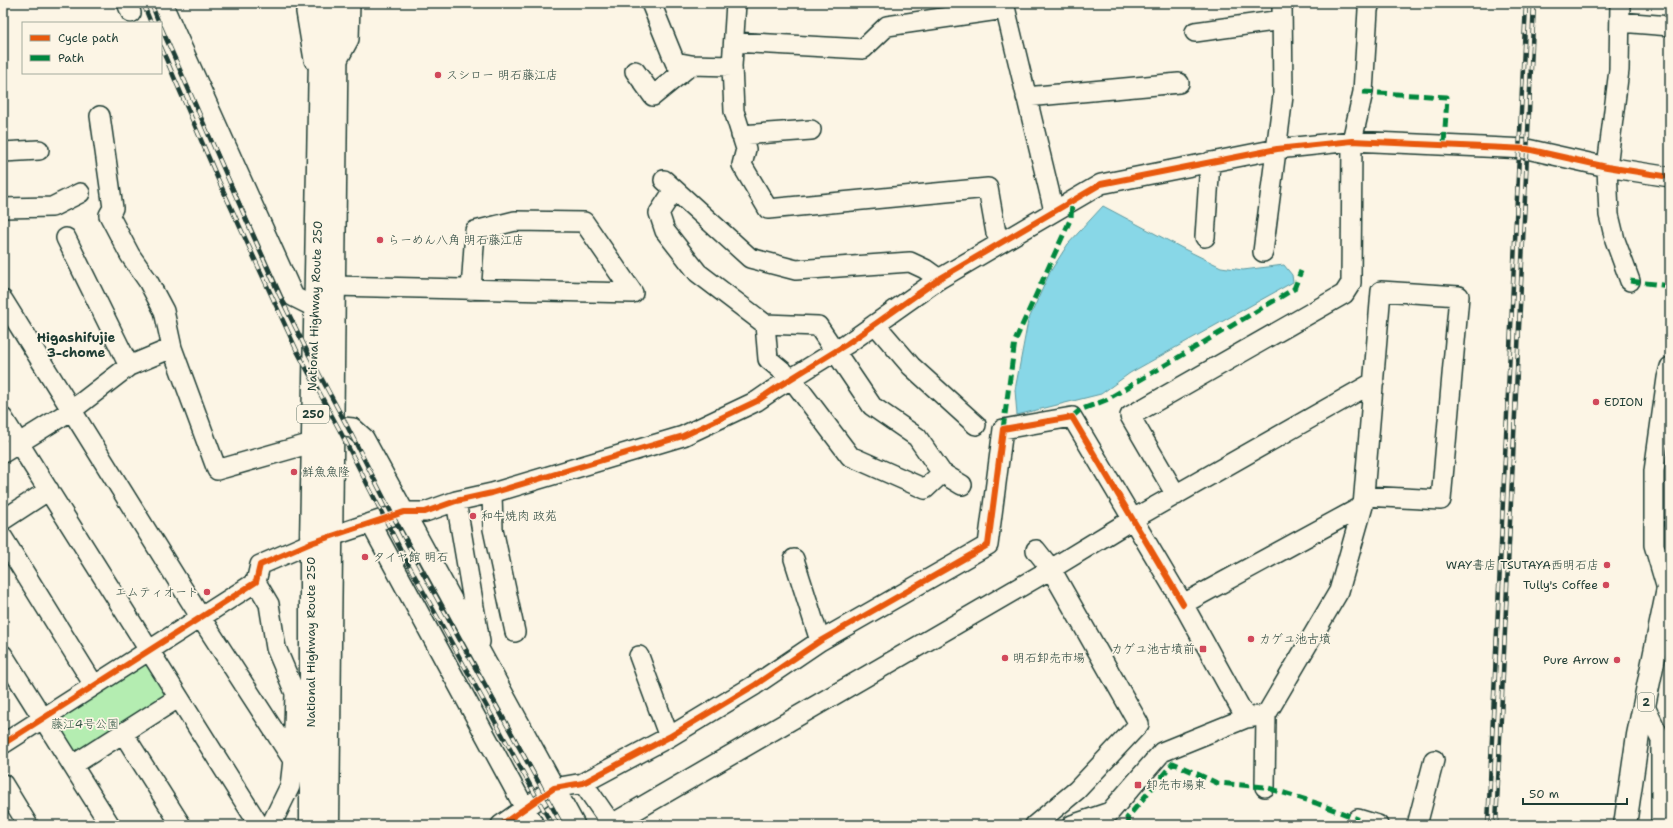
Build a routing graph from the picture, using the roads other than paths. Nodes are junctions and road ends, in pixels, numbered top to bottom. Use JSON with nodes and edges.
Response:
{"nodes":[{"id":1,"x":162,"y":3,"type":"edge"},
{"id":2,"x":306,"y":3,"type":"edge"},
{"id":3,"x":321,"y":3,"type":"edge"},
{"id":4,"x":337,"y":3,"type":"edge"},
{"id":5,"x":350,"y":3,"type":"edge"},
{"id":6,"x":651,"y":3,"type":"edge"},
{"id":7,"x":736,"y":3,"type":"edge"},
{"id":8,"x":1370,"y":3,"type":"edge"},
{"id":9,"x":1620,"y":3,"type":"edge"},
{"id":10,"x":1005,"y":6,"type":"edge"},
{"id":11,"x":1282,"y":12,"type":"edge"},
{"id":12,"x":1620,"y":22,"type":"junction"},
{"id":13,"x":1670,"y":26,"type":"edge"},
{"id":14,"x":1195,"y":32,"type":"dead end"},
{"id":15,"x":734,"y":42,"type":"junction"},
{"id":16,"x":336,"y":63,"type":"junction"},
{"id":17,"x":691,"y":65,"type":"junction"},
{"id":18,"x":732,"y":66,"type":"junction"},
{"id":19,"x":635,"y":71,"type":"dead end"},
{"id":20,"x":1179,"y":83,"type":"dead end"},
{"id":21,"x":320,"y":97,"type":"junction"},
{"id":22,"x":1026,"y":97,"type":"junction"},
{"id":23,"x":100,"y":116,"type":"dead end"},
{"id":24,"x":811,"y":130,"type":"dead end"},
{"id":25,"x":741,"y":135,"type":"junction"},
{"id":26,"x":1352,"y":141,"type":"junction"},
{"id":27,"x":1277,"y":149,"type":"junction"},
{"id":28,"x":39,"y":150,"type":"dead end"},
{"id":29,"x":3,"y":152,"type":"edge"},
{"id":30,"x":1210,"y":162,"type":"junction"},
{"id":31,"x":1607,"y":167,"type":"junction"},
{"id":32,"x":1670,"y":177,"type":"edge"},
{"id":33,"x":80,"y":193,"type":"dead end"},
{"id":34,"x":3,"y":208,"type":"edge"},
{"id":35,"x":1054,"y":210,"type":"junction"},
{"id":36,"x":1205,"y":237,"type":"dead end"},
{"id":37,"x":66,"y":238,"type":"dead end"},
{"id":38,"x":1004,"y":240,"type":"junction"},
{"id":39,"x":1263,"y":252,"type":"dead end"},
{"id":40,"x":939,"y":279,"type":"junction"},
{"id":41,"x":1630,"y":280,"type":"dead end"},
{"id":42,"x":1351,"y":283,"type":"junction"},
{"id":43,"x":334,"y":286,"type":"junction"},
{"id":44,"x":471,"y":290,"type":"junction"},
{"id":45,"x":1381,"y":291,"type":"junction"},
{"id":46,"x":3,"y":300,"type":"edge"},
{"id":47,"x":316,"y":308,"type":"junction"},
{"id":48,"x":765,"y":324,"type":"junction"},
{"id":49,"x":875,"y":324,"type":"junction"},
{"id":50,"x":172,"y":348,"type":"junction"},
{"id":51,"x":836,"y":351,"type":"junction"},
{"id":52,"x":129,"y":366,"type":"junction"},
{"id":53,"x":1670,"y":367,"type":"edge"},
{"id":54,"x":792,"y":378,"type":"junction"},
{"id":55,"x":1374,"y":382,"type":"junction"},
{"id":56,"x":72,"y":410,"type":"junction"},
{"id":57,"x":3,"y":418,"type":"edge"},
{"id":58,"x":976,"y":425,"type":"dead end"},
{"id":59,"x":333,"y":426,"type":"junction"},
{"id":60,"x":19,"y":442,"type":"junction"},
{"id":61,"x":312,"y":444,"type":"junction"},
{"id":62,"x":3,"y":453,"type":"edge"},
{"id":63,"x":942,"y":473,"type":"junction"},
{"id":64,"x":962,"y":485,"type":"dead end"},
{"id":65,"x":49,"y":490,"type":"junction"},
{"id":66,"x":492,"y":493,"type":"junction"},
{"id":67,"x":1176,"y":494,"type":"junction"},
{"id":68,"x":456,"y":501,"type":"junction"},
{"id":69,"x":1363,"y":501,"type":"junction"},
{"id":70,"x":404,"y":512,"type":"junction"},
{"id":71,"x":1132,"y":519,"type":"junction"},
{"id":72,"x":3,"y":520,"type":"edge"},
{"id":73,"x":371,"y":524,"type":"junction"},
{"id":74,"x":331,"y":537,"type":"junction"},
{"id":75,"x":3,"y":538,"type":"edge"},
{"id":76,"x":311,"y":543,"type":"junction"},
{"id":77,"x":1036,"y":550,"type":"dead end"},
{"id":78,"x":794,"y":559,"type":"dead end"},
{"id":79,"x":1051,"y":569,"type":"junction"},
{"id":80,"x":256,"y":582,"type":"junction"},
{"id":81,"x":1669,"y":584,"type":"edge"},
{"id":82,"x":1183,"y":604,"type":"junction"},
{"id":83,"x":201,"y":618,"type":"junction"},
{"id":84,"x":515,"y":632,"type":"dead end"},
{"id":85,"x":820,"y":641,"type":"junction"},
{"id":86,"x":148,"y":650,"type":"junction"},
{"id":87,"x":3,"y":655,"type":"edge"},
{"id":88,"x":482,"y":656,"type":"junction"},
{"id":89,"x":639,"y":656,"type":"dead end"},
{"id":90,"x":94,"y":685,"type":"junction"},
{"id":91,"x":178,"y":698,"type":"junction"},
{"id":92,"x":1645,"y":707,"type":"junction"},
{"id":93,"x":1266,"y":714,"type":"junction"},
{"id":94,"x":42,"y":718,"type":"junction"},
{"id":95,"x":1246,"y":718,"type":"junction"},
{"id":96,"x":123,"y":733,"type":"junction"},
{"id":97,"x":668,"y":737,"type":"junction"},
{"id":98,"x":3,"y":744,"type":"edge"},
{"id":99,"x":294,"y":760,"type":"junction"},
{"id":100,"x":1434,"y":760,"type":"dead end"},
{"id":101,"x":73,"y":765,"type":"junction"},
{"id":102,"x":583,"y":783,"type":"junction"},
{"id":103,"x":3,"y":784,"type":"edge"},
{"id":104,"x":1265,"y":787,"type":"dead end"},
{"id":105,"x":554,"y":788,"type":"junction"},
{"id":106,"x":524,"y":808,"type":"junction"},
{"id":107,"x":28,"y":825,"type":"edge"},
{"id":108,"x":110,"y":825,"type":"edge"},
{"id":109,"x":181,"y":825,"type":"edge"},
{"id":110,"x":259,"y":825,"type":"edge"},
{"id":111,"x":271,"y":825,"type":"edge"},
{"id":112,"x":311,"y":825,"type":"edge"},
{"id":113,"x":328,"y":825,"type":"edge"},
{"id":114,"x":500,"y":825,"type":"edge"},
{"id":115,"x":534,"y":825,"type":"edge"},
{"id":116,"x":575,"y":825,"type":"edge"},
{"id":117,"x":612,"y":825,"type":"edge"},
{"id":118,"x":1035,"y":825,"type":"edge"},
{"id":119,"x":1072,"y":825,"type":"edge"},
{"id":120,"x":1356,"y":825,"type":"edge"},
{"id":121,"x":1378,"y":825,"type":"edge"},
{"id":122,"x":1418,"y":825,"type":"edge"},
{"id":123,"x":1625,"y":825,"type":"edge"},
{"id":124,"x":1661,"y":825,"type":"edge"}],
"edges":[{"from":1,"to":47,"type":"street"},
{"from":2,"to":21,"type":"street"},
{"from":3,"to":21,"type":"highway","name":"National Highway Route 250","number":"250"},
{"from":4,"to":16,"type":"highway","name":"National Highway Route 250","number":"250"},
{"from":5,"to":16,"type":"street"},
{"from":6,"to":17,"type":"street"},
{"from":7,"to":15,"type":"street"},
{"from":8,"to":26,"type":"street"},
{"from":9,"to":12,"type":"street"},
{"from":10,"to":15,"type":"street"},
{"from":10,"to":22,"type":"street"},
{"from":11,"to":14,"type":"street"},
{"from":11,"to":27,"type":"street"},
{"from":12,"to":13,"type":"street"},
{"from":12,"to":31,"type":"street"},
{"from":15,"to":18,"type":"street"},
{"from":16,"to":43,"type":"highway","name":"National Highway Route 250","number":"250"},
{"from":17,"to":18,"type":"street"},
{"from":17,"to":19,"type":"street"},
{"from":18,"to":25,"type":"street"},
{"from":20,"to":22,"type":"street"},
{"from":21,"to":47,"type":"highway","name":"National Highway Route 250","number":"250"},
{"from":22,"to":35,"type":"street"},
{"from":23,"to":50,"type":"street"},
{"from":24,"to":25,"type":"street"},
{"from":25,"to":38,"type":"street"},
{"from":26,"to":27,"type":"street"},
{"from":26,"to":31,"type":"street"},
{"from":26,"to":42,"type":"street"},
{"from":27,"to":30,"type":"street"},
{"from":27,"to":39,"type":"street"},
{"from":28,"to":29,"type":"street"},
{"from":30,"to":35,"type":"street"},
{"from":30,"to":36,"type":"street"},
{"from":31,"to":32,"type":"street"},
{"from":31,"to":41,"type":"street"},
{"from":33,"to":34,"type":"street"},
{"from":35,"to":38,"type":"street"},
{"from":37,"to":52,"type":"street"},
{"from":38,"to":40,"type":"street"},
{"from":40,"to":48,"type":"street"},
{"from":40,"to":49,"type":"street"},
{"from":42,"to":45,"type":"street"},
{"from":42,"to":67,"type":"street"},
{"from":43,"to":44,"type":"street"},
{"from":43,"to":59,"type":"highway","name":"National Highway Route 250","number":"250"},
{"from":44,"to":44,"type":"street"},
{"from":45,"to":55,"type":"street"},
{"from":45,"to":69,"type":"street"},
{"from":46,"to":56,"type":"street"},
{"from":47,"to":61,"type":"highway","name":"National Highway Route 250","number":"250"},
{"from":48,"to":51,"type":"street"},
{"from":48,"to":54,"type":"street"},
{"from":49,"to":51,"type":"street"},
{"from":49,"to":58,"type":"street"},
{"from":50,"to":52,"type":"street"},
{"from":50,"to":61,"type":"street"},
{"from":51,"to":54,"type":"street"},
{"from":51,"to":63,"type":"street"},
{"from":52,"to":56,"type":"street"},
{"from":53,"to":81,"type":"street"},
{"from":54,"to":63,"type":"street"},
{"from":54,"to":66,"type":"street"},
{"from":55,"to":67,"type":"street"},
{"from":55,"to":69,"type":"street"},
{"from":56,"to":60,"type":"street"},
{"from":56,"to":83,"type":"street"},
{"from":57,"to":60,"type":"street"},
{"from":59,"to":70,"type":"street"},
{"from":59,"to":74,"type":"highway","name":"National Highway Route 250","number":"250"},
{"from":60,"to":62,"type":"street"},
{"from":60,"to":65,"type":"street"},
{"from":61,"to":76,"type":"highway","name":"National Highway Route 250","number":"250"},
{"from":63,"to":64,"type":"street"},
{"from":65,"to":72,"type":"street"},
{"from":65,"to":86,"type":"street"},
{"from":66,"to":68,"type":"street"},
{"from":66,"to":84,"type":"street"},
{"from":67,"to":71,"type":"street"},
{"from":68,"to":70,"type":"street"},
{"from":68,"to":88,"type":"street"},
{"from":69,"to":82,"type":"street"},
{"from":69,"to":93,"type":"street"},
{"from":70,"to":73,"type":"street"},
{"from":70,"to":88,"type":"street"},
{"from":71,"to":79,"type":"street"},
{"from":71,"to":82,"type":"street"},
{"from":71,"to":85,"type":"street"},
{"from":73,"to":74,"type":"street"},
{"from":73,"to":106,"type":"street"},
{"from":74,"to":76,"type":"street"},
{"from":74,"to":113,"type":"highway","name":"National Highway Route 250","number":"250"},
{"from":75,"to":90,"type":"street"},
{"from":76,"to":80,"type":"street"},
{"from":76,"to":112,"type":"highway","name":"National Highway Route 250","number":"250"},
{"from":77,"to":79,"type":"street"},
{"from":78,"to":85,"type":"street"},
{"from":79,"to":117,"type":"street"},
{"from":79,"to":118,"type":"street"},
{"from":80,"to":83,"type":"street"},
{"from":80,"to":99,"type":"street"},
{"from":81,"to":92,"type":"highway","number":"2"},
{"from":82,"to":95,"type":"street"},
{"from":83,"to":86,"type":"street"},
{"from":83,"to":99,"type":"street"},
{"from":85,"to":97,"type":"street"},
{"from":86,"to":90,"type":"street"},
{"from":86,"to":91,"type":"street"},
{"from":87,"to":94,"type":"street"},
{"from":88,"to":105,"type":"street"},
{"from":89,"to":97,"type":"street"},
{"from":90,"to":94,"type":"street"},
{"from":91,"to":96,"type":"street"},
{"from":91,"to":110,"type":"street"},
{"from":92,"to":123,"type":"highway","number":"2"},
{"from":92,"to":124,"type":"street"},
{"from":93,"to":95,"type":"street"},
{"from":93,"to":104,"type":"street"},
{"from":94,"to":98,"type":"street"},
{"from":94,"to":101,"type":"street"},
{"from":95,"to":119,"type":"street"},
{"from":96,"to":101,"type":"street"},
{"from":96,"to":109,"type":"street"},
{"from":97,"to":102,"type":"street"},
{"from":99,"to":111,"type":"street"},
{"from":100,"to":122,"type":"street"},
{"from":101,"to":108,"type":"street"},
{"from":102,"to":105,"type":"street"},
{"from":102,"to":117,"type":"street"},
{"from":103,"to":107,"type":"street"},
{"from":105,"to":106,"type":"street"},
{"from":105,"to":116,"type":"street"},
{"from":106,"to":114,"type":"street"},
{"from":106,"to":115,"type":"street"},
{"from":120,"to":121,"type":"street"}]}
